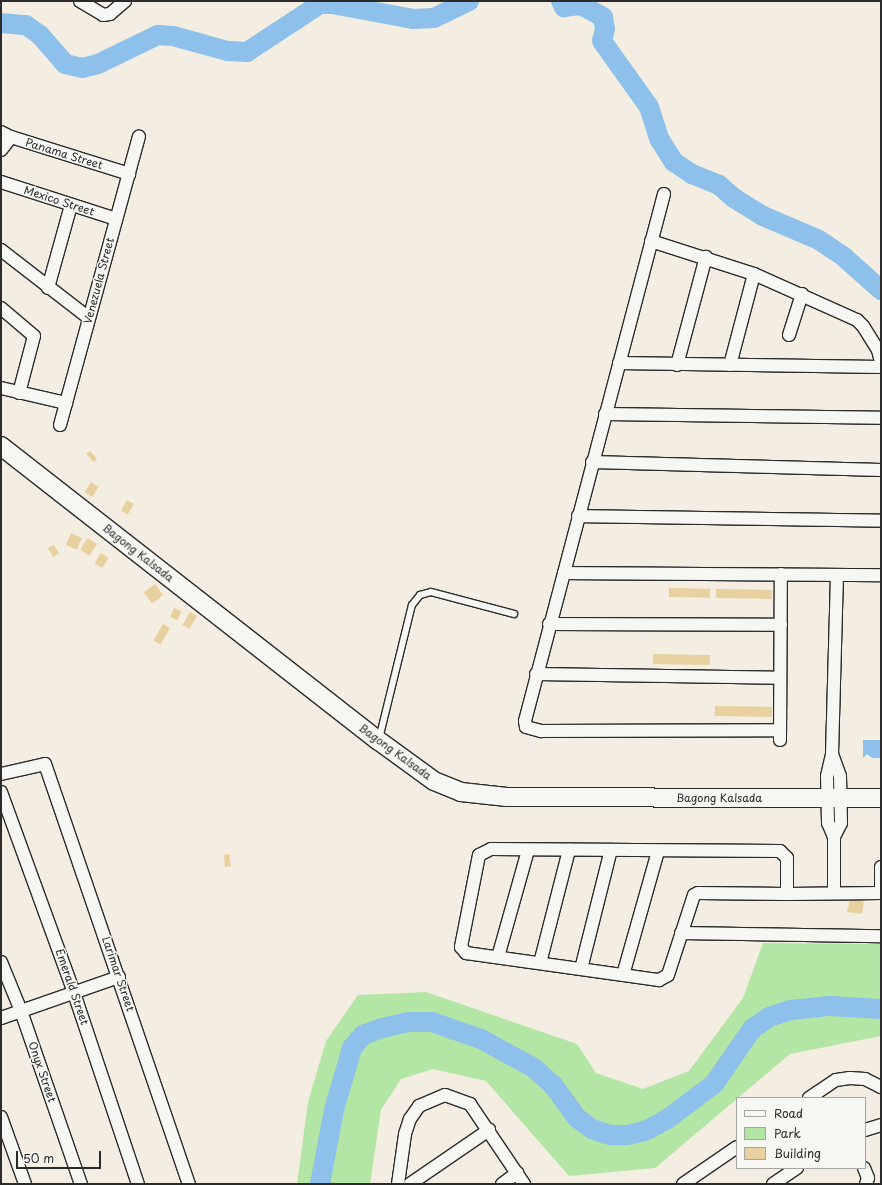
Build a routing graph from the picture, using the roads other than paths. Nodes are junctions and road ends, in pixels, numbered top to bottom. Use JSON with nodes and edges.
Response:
{"nodes":[{"id":1,"x":80,"y":1,"type":"edge"},
{"id":2,"x":125,"y":1,"type":"edge"},
{"id":3,"x":97,"y":7,"type":"edge"},
{"id":4,"x":6,"y":134,"type":"edge"},
{"id":5,"x":139,"y":137,"type":"dead end"},
{"id":6,"x":1,"y":150,"type":"edge"},
{"id":7,"x":129,"y":174,"type":"junction"},
{"id":8,"x":1,"y":182,"type":"edge"},
{"id":9,"x":664,"y":194,"type":"dead end"},
{"id":10,"x":72,"y":205,"type":"junction"},
{"id":11,"x":116,"y":219,"type":"junction"},
{"id":12,"x":651,"y":241,"type":"junction"},
{"id":13,"x":1,"y":250,"type":"edge"},
{"id":14,"x":706,"y":257,"type":"junction"},
{"id":15,"x":754,"y":274,"type":"junction"},
{"id":16,"x":48,"y":288,"type":"junction"},
{"id":17,"x":802,"y":294,"type":"junction"},
{"id":18,"x":1,"y":308,"type":"edge"},
{"id":19,"x":89,"y":318,"type":"junction"},
{"id":20,"x":789,"y":335,"type":"dead end"},
{"id":21,"x":881,"y":362,"type":"edge"},
{"id":22,"x":619,"y":363,"type":"junction"},
{"id":23,"x":677,"y":365,"type":"junction"},
{"id":24,"x":730,"y":365,"type":"junction"},
{"id":25,"x":881,"y":367,"type":"edge"},
{"id":26,"x":1,"y":388,"type":"edge"},
{"id":27,"x":19,"y":393,"type":"junction"},
{"id":28,"x":66,"y":403,"type":"junction"},
{"id":29,"x":605,"y":414,"type":"junction"},
{"id":30,"x":881,"y":418,"type":"edge"},
{"id":31,"x":60,"y":425,"type":"dead end"},
{"id":32,"x":4,"y":451,"type":"edge"},
{"id":33,"x":592,"y":462,"type":"junction"},
{"id":34,"x":881,"y":470,"type":"edge"},
{"id":35,"x":578,"y":516,"type":"junction"},
{"id":36,"x":881,"y":521,"type":"edge"},
{"id":37,"x":564,"y":573,"type":"junction"},
{"id":38,"x":781,"y":574,"type":"junction"},
{"id":39,"x":837,"y":575,"type":"junction"},
{"id":40,"x":881,"y":575,"type":"edge"},
{"id":41,"x":514,"y":614,"type":"dead end"},
{"id":42,"x":549,"y":624,"type":"junction"},
{"id":43,"x":781,"y":625,"type":"junction"},
{"id":44,"x":536,"y":674,"type":"junction"},
{"id":45,"x":780,"y":678,"type":"junction"},
{"id":46,"x":379,"y":741,"type":"junction"},
{"id":47,"x":1,"y":774,"type":"edge"},
{"id":48,"x":1,"y":792,"type":"edge"},
{"id":49,"x":834,"y":798,"type":"junction"},
{"id":50,"x":881,"y":798,"type":"edge"},
{"id":51,"x":528,"y":850,"type":"junction"},
{"id":52,"x":569,"y":850,"type":"junction"},
{"id":53,"x":611,"y":850,"type":"junction"},
{"id":54,"x":658,"y":851,"type":"junction"},
{"id":55,"x":881,"y":867,"type":"edge"},
{"id":56,"x":834,"y":892,"type":"junction"},
{"id":57,"x":881,"y":893,"type":"edge"},
{"id":58,"x":787,"y":894,"type":"junction"},
{"id":59,"x":681,"y":933,"type":"junction"},
{"id":60,"x":881,"y":936,"type":"edge"},
{"id":61,"x":498,"y":957,"type":"junction"},
{"id":62,"x":1,"y":962,"type":"edge"},
{"id":63,"x":540,"y":963,"type":"junction"},
{"id":64,"x":581,"y":969,"type":"junction"},
{"id":65,"x":623,"y":975,"type":"junction"},
{"id":66,"x":119,"y":977,"type":"junction"},
{"id":67,"x":74,"y":993,"type":"junction"},
{"id":68,"x":21,"y":1011,"type":"junction"},
{"id":69,"x":1,"y":1018,"type":"edge"},
{"id":70,"x":881,"y":1087,"type":"edge"},
{"id":71,"x":810,"y":1097,"type":"edge"},
{"id":72,"x":1,"y":1117,"type":"edge"},
{"id":73,"x":881,"y":1125,"type":"edge"},
{"id":74,"x":488,"y":1130,"type":"junction"},
{"id":75,"x":866,"y":1130,"type":"edge"},
{"id":76,"x":736,"y":1148,"type":"edge"},
{"id":77,"x":796,"y":1169,"type":"edge"},
{"id":78,"x":864,"y":1169,"type":"edge"},
{"id":79,"x":517,"y":1173,"type":"junction"},
{"id":80,"x":24,"y":1184,"type":"edge"},
{"id":81,"x":81,"y":1184,"type":"edge"},
{"id":82,"x":138,"y":1184,"type":"edge"},
{"id":83,"x":189,"y":1184,"type":"edge"},
{"id":84,"x":398,"y":1184,"type":"edge"},
{"id":85,"x":410,"y":1184,"type":"edge"},
{"id":86,"x":502,"y":1184,"type":"edge"},
{"id":87,"x":524,"y":1184,"type":"edge"},
{"id":88,"x":683,"y":1184,"type":"edge"},
{"id":89,"x":774,"y":1184,"type":"edge"},
{"id":90,"x":866,"y":1184,"type":"edge"}],
"edges":[{"from":1,"to":3,"type":"street"},
{"from":2,"to":3,"type":"street"},
{"from":4,"to":6,"type":"street"},
{"from":4,"to":7,"type":"street","name":"Panama Street"},
{"from":5,"to":7,"type":"street","name":"Venezuela Street"},
{"from":7,"to":11,"type":"street","name":"Venezuela Street"},
{"from":8,"to":10,"type":"street","name":"Mexico Street"},
{"from":9,"to":12,"type":"street"},
{"from":10,"to":11,"type":"street","name":"Mexico Street"},
{"from":10,"to":16,"type":"street"},
{"from":11,"to":19,"type":"street","name":"Venezuela Street"},
{"from":12,"to":14,"type":"street"},
{"from":12,"to":22,"type":"street"},
{"from":13,"to":16,"type":"street"},
{"from":14,"to":15,"type":"street"},
{"from":14,"to":23,"type":"street"},
{"from":15,"to":17,"type":"street"},
{"from":15,"to":24,"type":"street"},
{"from":16,"to":19,"type":"street"},
{"from":17,"to":20,"type":"street"},
{"from":17,"to":21,"type":"street"},
{"from":18,"to":27,"type":"street"},
{"from":19,"to":28,"type":"street","name":"Venezuela Street"},
{"from":22,"to":23,"type":"street"},
{"from":22,"to":29,"type":"street"},
{"from":23,"to":24,"type":"street"},
{"from":24,"to":25,"type":"street"},
{"from":26,"to":27,"type":"street"},
{"from":27,"to":28,"type":"street"},
{"from":28,"to":31,"type":"street","name":"Venezuela Street"},
{"from":29,"to":30,"type":"street"},
{"from":29,"to":33,"type":"street"},
{"from":32,"to":46,"type":"street","name":"Bagong Kalsada"},
{"from":33,"to":34,"type":"street"},
{"from":33,"to":35,"type":"street"},
{"from":35,"to":36,"type":"street"},
{"from":35,"to":37,"type":"street"},
{"from":37,"to":38,"type":"street"},
{"from":37,"to":42,"type":"street"},
{"from":38,"to":39,"type":"street"},
{"from":38,"to":43,"type":"street"},
{"from":39,"to":40,"type":"street"},
{"from":39,"to":49,"type":"street"},
{"from":41,"to":46,"type":"lane"},
{"from":42,"to":43,"type":"street"},
{"from":42,"to":44,"type":"street"},
{"from":43,"to":45,"type":"street"},
{"from":44,"to":45,"type":"street"},
{"from":44,"to":45,"type":"street"},
{"from":46,"to":49,"type":"street","name":"Bagong Kalsada"},
{"from":47,"to":66,"type":"street","name":"Larimar Street"},
{"from":48,"to":67,"type":"street","name":"Emerald Street"},
{"from":49,"to":50,"type":"street","name":"Bagong Kalsada"},
{"from":49,"to":56,"type":"street"},
{"from":51,"to":52,"type":"street"},
{"from":51,"to":61,"type":"street"},
{"from":51,"to":61,"type":"street"},
{"from":52,"to":53,"type":"street"},
{"from":52,"to":63,"type":"street"},
{"from":53,"to":54,"type":"street"},
{"from":53,"to":64,"type":"street"},
{"from":54,"to":58,"type":"street"},
{"from":54,"to":65,"type":"street"},
{"from":55,"to":57,"type":"street"},
{"from":56,"to":57,"type":"street"},
{"from":56,"to":58,"type":"street"},
{"from":58,"to":59,"type":"street"},
{"from":59,"to":60,"type":"street"},
{"from":59,"to":65,"type":"street"},
{"from":61,"to":63,"type":"street"},
{"from":62,"to":68,"type":"street","name":"Onyx Street"},
{"from":63,"to":64,"type":"street"},
{"from":64,"to":65,"type":"street"},
{"from":66,"to":67,"type":"street"},
{"from":66,"to":83,"type":"street","name":"Larimar Street"},
{"from":67,"to":68,"type":"street"},
{"from":67,"to":82,"type":"street","name":"Emerald Street"},
{"from":68,"to":69,"type":"street"},
{"from":68,"to":81,"type":"street","name":"Onyx Street"},
{"from":70,"to":71,"type":"street"},
{"from":72,"to":80,"type":"street"},
{"from":73,"to":75,"type":"street"},
{"from":74,"to":79,"type":"street"},
{"from":74,"to":84,"type":"street"},
{"from":74,"to":85,"type":"street"},
{"from":76,"to":88,"type":"street"},
{"from":77,"to":89,"type":"street"},
{"from":78,"to":90,"type":"street"},
{"from":79,"to":86,"type":"street"},
{"from":79,"to":87,"type":"street"}]}
